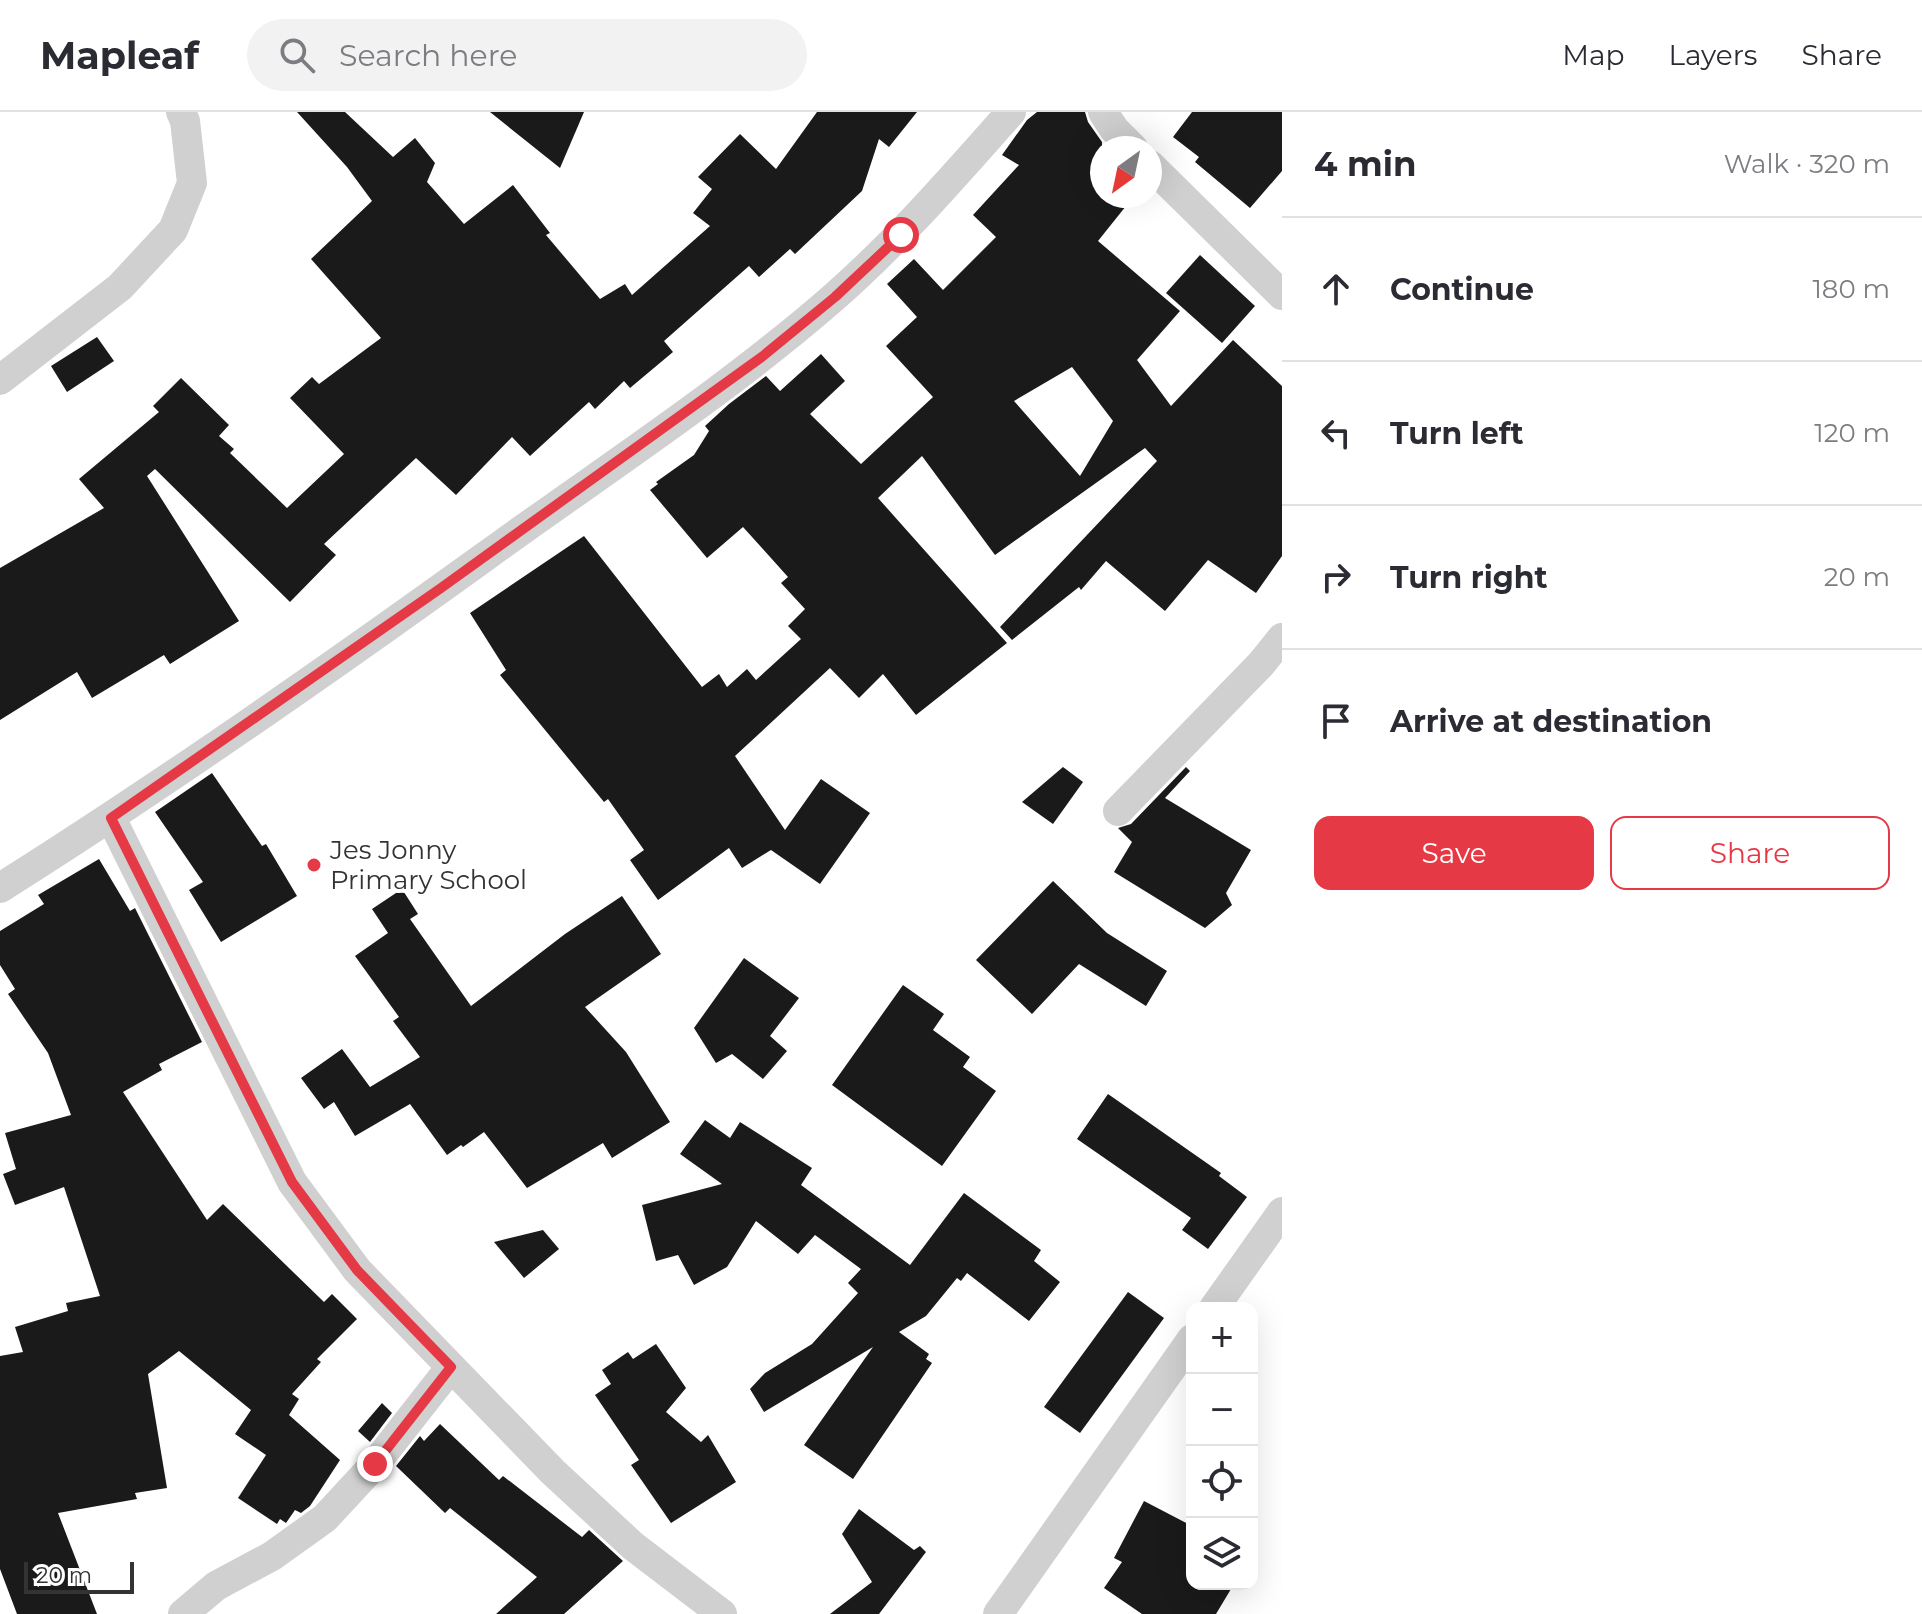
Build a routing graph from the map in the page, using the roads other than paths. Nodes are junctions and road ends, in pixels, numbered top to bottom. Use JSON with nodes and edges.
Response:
{"nodes":[{"id":1,"x":181,"y":112,"type":"edge"},
{"id":2,"x":1011,"y":112,"type":"edge"},
{"id":3,"x":1103,"y":112,"type":"edge"},
{"id":4,"x":1121,"y":136,"type":"edge"},
{"id":5,"x":1162,"y":177,"type":"edge"},
{"id":6,"x":1282,"y":295,"type":"edge"},
{"id":7,"x":0,"y":380,"type":"edge"},
{"id":8,"x":1282,"y":638,"type":"edge"},
{"id":9,"x":1118,"y":811,"type":"dead end"},
{"id":10,"x":111,"y":818,"type":"junction"},
{"id":11,"x":0,"y":888,"type":"edge"},
{"id":12,"x":1282,"y":1212,"type":"edge"},
{"id":13,"x":1218,"y":1302,"type":"edge"},
{"id":14,"x":1186,"y":1348,"type":"edge"},
{"id":15,"x":451,"y":1367,"type":"junction"},
{"id":16,"x":183,"y":1614,"type":"edge"},
{"id":17,"x":722,"y":1614,"type":"edge"},
{"id":18,"x":998,"y":1614,"type":"edge"}],
"edges":[{"from":1,"to":7,"type":"street"},
{"from":2,"to":10,"type":"street"},
{"from":3,"to":4,"type":"street"},
{"from":5,"to":6,"type":"street"},
{"from":8,"to":9,"type":"street"},
{"from":10,"to":11,"type":"street"},
{"from":10,"to":15,"type":"street"},
{"from":12,"to":13,"type":"street"},
{"from":14,"to":18,"type":"street"},
{"from":15,"to":16,"type":"street"},
{"from":15,"to":17,"type":"street"}]}
